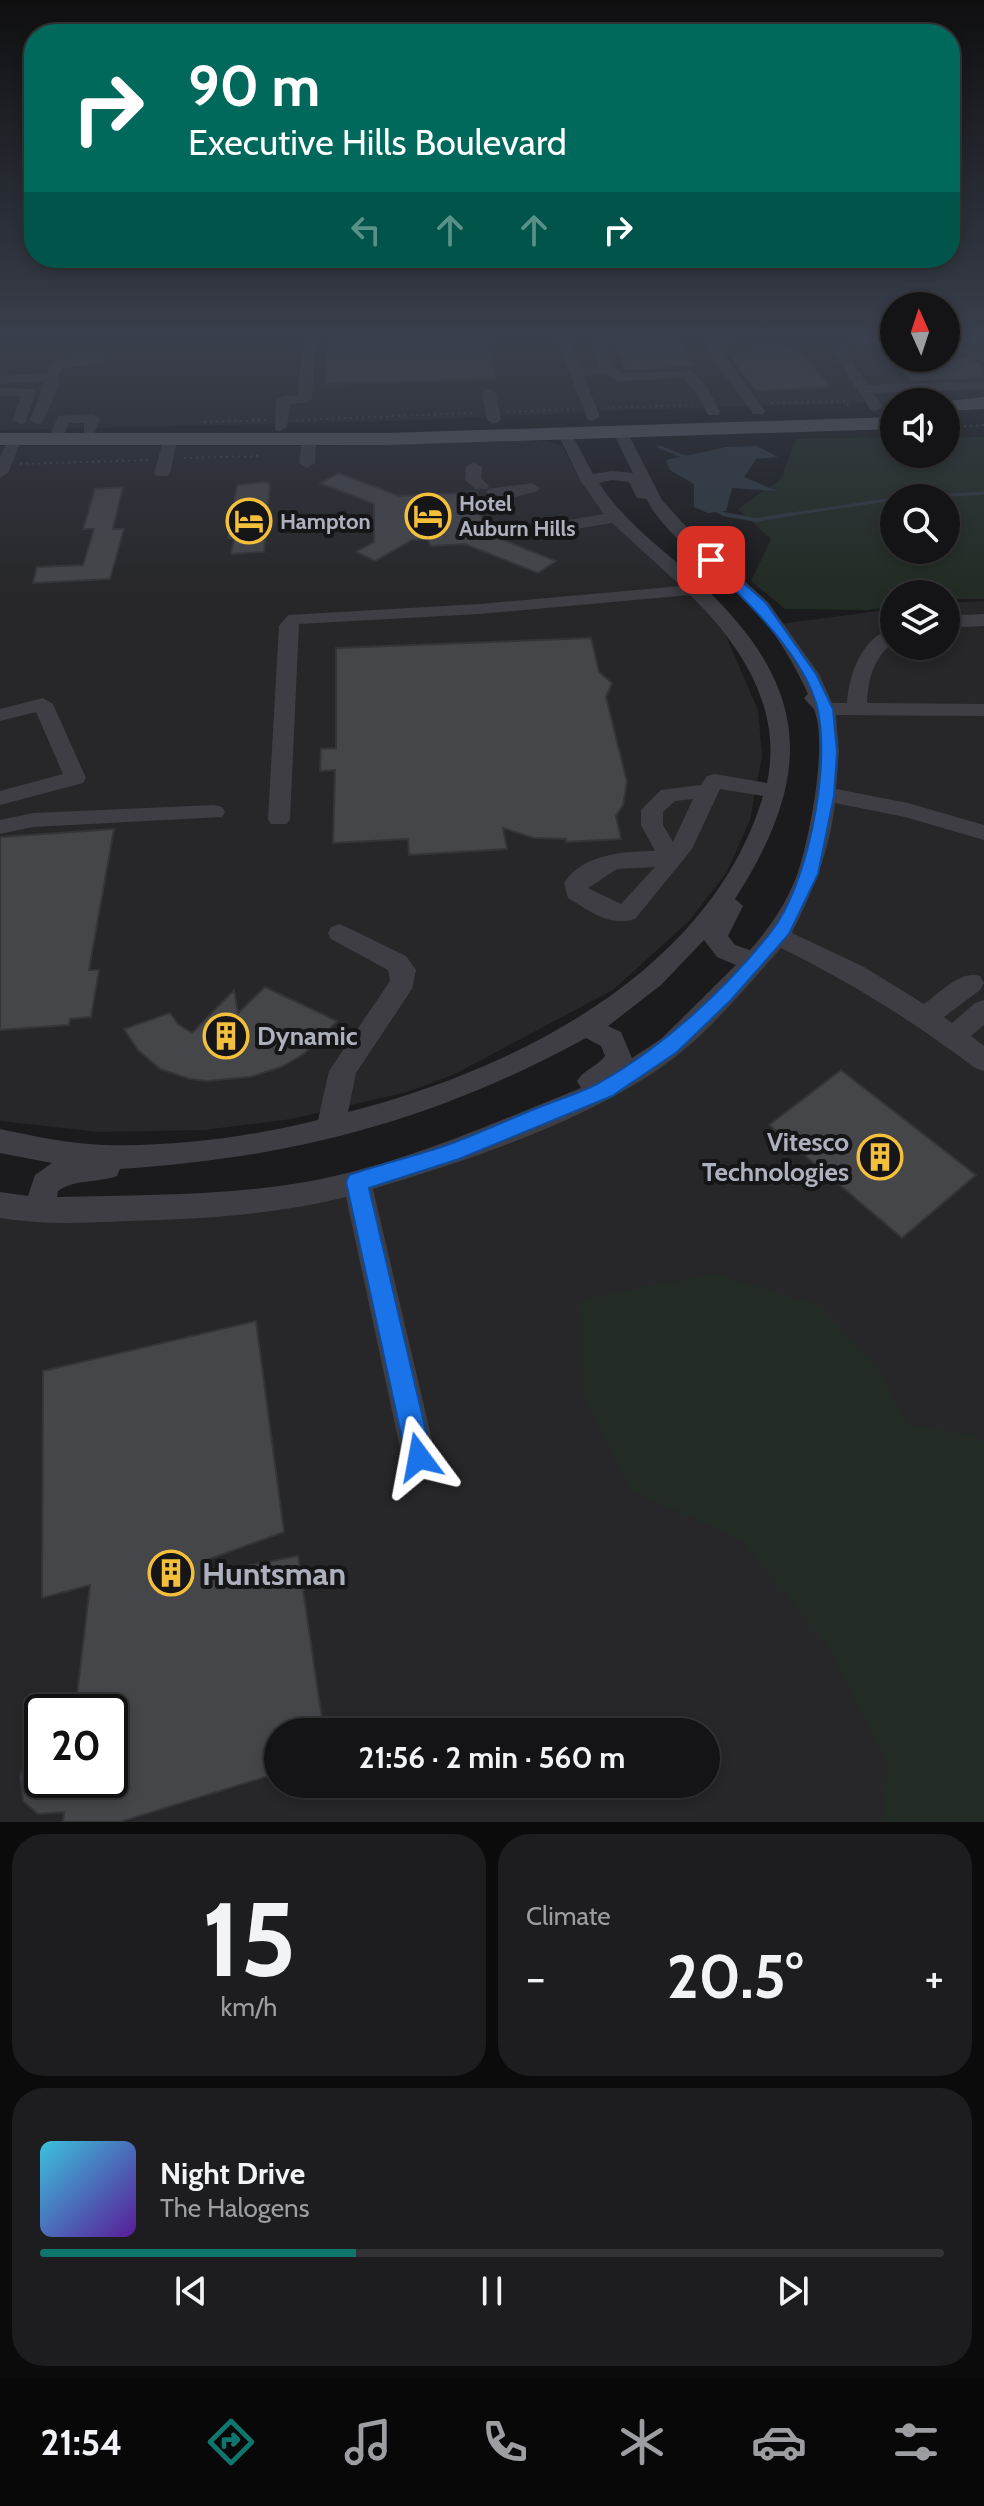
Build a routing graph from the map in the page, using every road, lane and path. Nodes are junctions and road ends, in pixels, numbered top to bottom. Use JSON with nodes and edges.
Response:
{"nodes":[{"id":1,"x":281,"y":424,"type":"edge"},
{"id":2,"x":401,"y":424,"type":"edge"},
{"id":3,"x":520,"y":424,"type":"edge"},
{"id":4,"x":584,"y":424,"type":"edge"},
{"id":5,"x":600,"y":424,"type":"edge"},
{"id":6,"x":745,"y":424,"type":"edge"},
{"id":7,"x":20,"y":425,"type":"edge"},
{"id":8,"x":59,"y":429,"type":"junction"},
{"id":9,"x":620,"y":432,"type":"junction"},
{"id":10,"x":387,"y":439,"type":"junction"},
{"id":11,"x":309,"y":441,"type":"junction"},
{"id":12,"x":181,"y":453,"type":"junction"},
{"id":13,"x":272,"y":455,"type":"dead end"},
{"id":14,"x":307,"y":463,"type":"dead end"},
{"id":15,"x":161,"y":466,"type":"joint"},
{"id":16,"x":474,"y":467,"type":"dead end"},
{"id":17,"x":7,"y":469,"type":"edge"},
{"id":18,"x":589,"y":482,"type":"junction"},
{"id":19,"x":532,"y":488,"type":"dead end"},
{"id":20,"x":620,"y":522,"type":"junction"},
{"id":21,"x":670,"y":522,"type":"junction"},
{"id":22,"x":551,"y":534,"type":"dead end"},
{"id":23,"x":696,"y":589,"type":"junction"},
{"id":24,"x":984,"y":620,"type":"edge"},
{"id":25,"x":960,"y":621,"type":"edge"},
{"id":26,"x":741,"y":642,"type":"junction"},
{"id":27,"x":880,"y":644,"type":"edge"},
{"id":28,"x":825,"y":709,"type":"junction"},
{"id":29,"x":857,"y":710,"type":"junction"},
{"id":30,"x":984,"y":710,"type":"edge"},
{"id":31,"x":0,"y":715,"type":"edge"},
{"id":32,"x":706,"y":791,"type":"junction"},
{"id":33,"x":776,"y":791,"type":"junction"},
{"id":34,"x":826,"y":794,"type":"junction"},
{"id":35,"x":0,"y":798,"type":"edge"},
{"id":36,"x":214,"y":812,"type":"dead end"},
{"id":37,"x":279,"y":819,"type":"dead end"},
{"id":38,"x":0,"y":827,"type":"edge"},
{"id":39,"x":984,"y":833,"type":"edge"},
{"id":40,"x":757,"y":846,"type":"junction"},
{"id":41,"x":340,"y":933,"type":"dead end"},
{"id":42,"x":777,"y":936,"type":"junction"},
{"id":43,"x":754,"y":962,"type":"junction"},
{"id":44,"x":971,"y":983,"type":"dead end"},
{"id":45,"x":984,"y":1010,"type":"edge"},
{"id":46,"x":925,"y":1017,"type":"junction"},
{"id":47,"x":586,"y":1027,"type":"junction"},
{"id":48,"x":953,"y":1037,"type":"junction"},
{"id":49,"x":984,"y":1060,"type":"edge"},
{"id":50,"x":521,"y":1125,"type":"junction"},
{"id":51,"x":331,"y":1126,"type":"junction"},
{"id":52,"x":0,"y":1141,"type":"edge"},
{"id":53,"x":204,"y":1152,"type":"junction"},
{"id":54,"x":357,"y":1182,"type":"junction"},
{"id":55,"x":0,"y":1205,"type":"edge"},
{"id":56,"x":39,"y":1211,"type":"junction"},
{"id":57,"x":419,"y":1457,"type":"dead end"}],
"edges":[{"from":1,"to":8,"type":"main road"},
{"from":2,"to":10,"type":"main road"},
{"from":3,"to":10,"type":"main road"},
{"from":4,"to":18,"type":"street"},
{"from":5,"to":9,"type":"main road"},
{"from":6,"to":9,"type":"main road"},
{"from":7,"to":8,"type":"main road"},
{"from":7,"to":17,"type":"street"},
{"from":8,"to":12,"type":"main road"},
{"from":9,"to":21,"type":"street"},
{"from":10,"to":11,"type":"main road"},
{"from":11,"to":12,"type":"main road"},
{"from":11,"to":14,"type":"street"},
{"from":12,"to":13,"type":"path"},
{"from":12,"to":15,"type":"street"},
{"from":15,"to":17,"type":"path"},
{"from":16,"to":19,"type":"street"},
{"from":18,"to":20,"type":"street"},
{"from":18,"to":21,"type":"street"},
{"from":20,"to":22,"type":"street"},
{"from":20,"to":23,"type":"street"},
{"from":21,"to":28,"type":"street"},
{"from":23,"to":26,"type":"street"},
{"from":23,"to":37,"type":"street"},
{"from":24,"to":25,"type":"street"},
{"from":26,"to":28,"type":"street"},
{"from":26,"to":33,"type":"street"},
{"from":27,"to":29,"type":"street"},
{"from":28,"to":29,"type":"street"},
{"from":28,"to":34,"type":"street"},
{"from":29,"to":30,"type":"street"},
{"from":31,"to":35,"type":"street"},
{"from":32,"to":32,"type":"street"},
{"from":32,"to":33,"type":"street"},
{"from":33,"to":40,"type":"street"},
{"from":34,"to":39,"type":"street"},
{"from":34,"to":42,"type":"street"},
{"from":36,"to":38,"type":"street"},
{"from":40,"to":43,"type":"street"},
{"from":40,"to":47,"type":"street"},
{"from":41,"to":51,"type":"street"},
{"from":42,"to":43,"type":"street"},
{"from":42,"to":46,"type":"street"},
{"from":43,"to":50,"type":"street"},
{"from":44,"to":46,"type":"street"},
{"from":45,"to":48,"type":"street"},
{"from":46,"to":48,"type":"street"},
{"from":47,"to":50,"type":"street"},
{"from":47,"to":51,"type":"street"},
{"from":48,"to":49,"type":"street"},
{"from":50,"to":54,"type":"street"},
{"from":51,"to":53,"type":"street"},
{"from":52,"to":53,"type":"street"},
{"from":53,"to":56,"type":"street"},
{"from":54,"to":56,"type":"street"},
{"from":54,"to":57,"type":"street"},
{"from":55,"to":56,"type":"street"}]}
